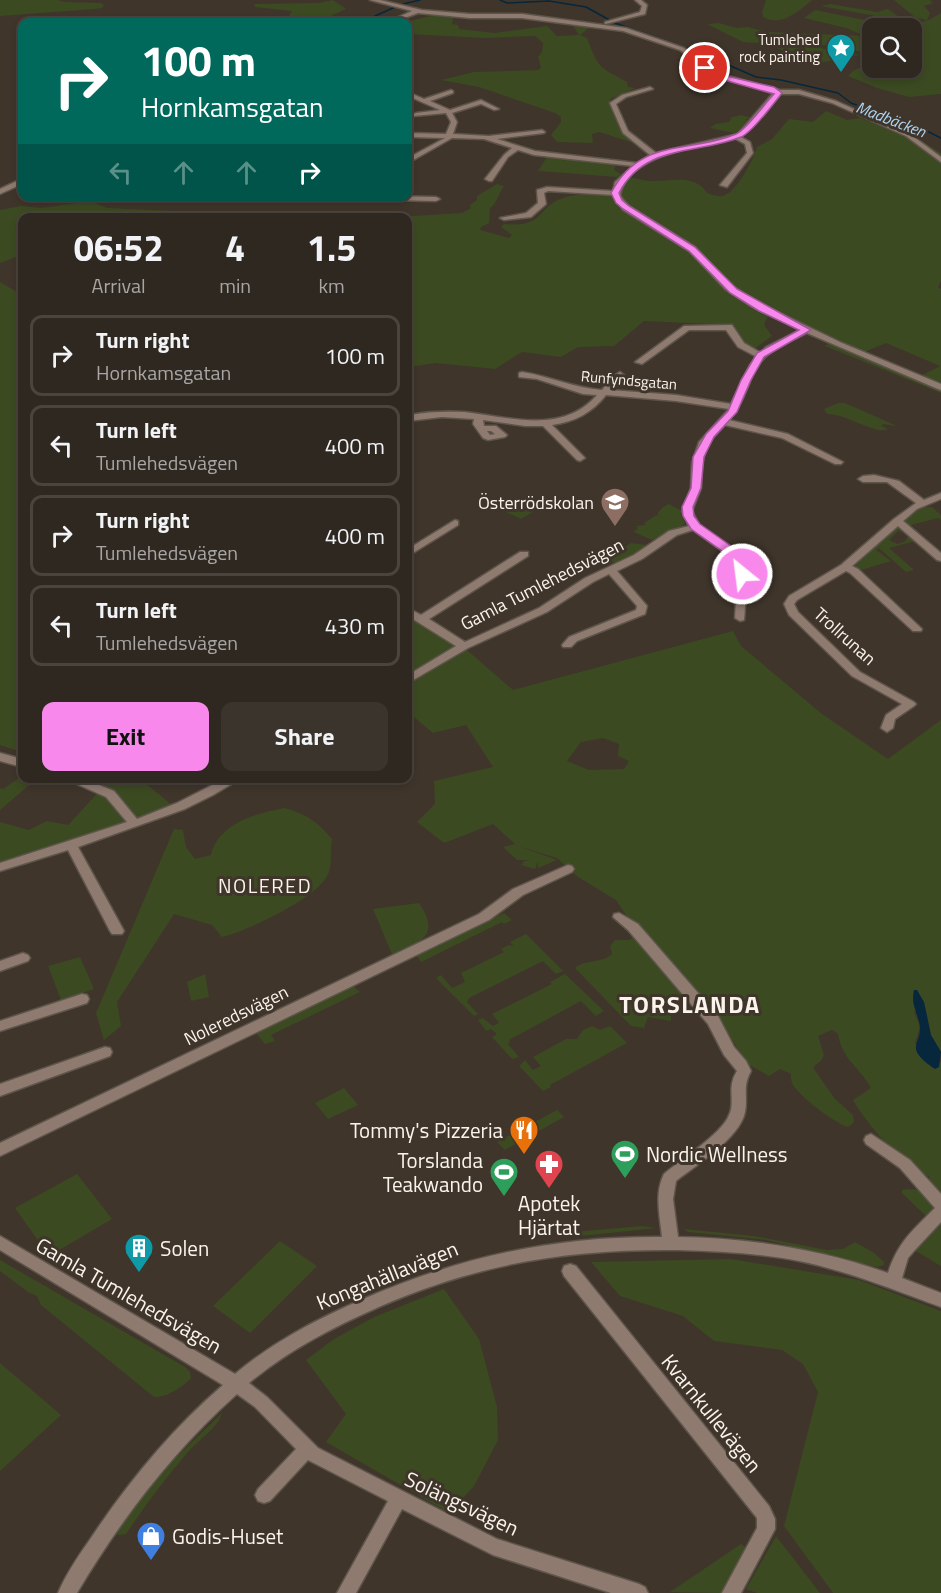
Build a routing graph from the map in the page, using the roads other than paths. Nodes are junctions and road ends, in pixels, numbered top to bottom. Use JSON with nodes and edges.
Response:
{"nodes":[{"id":1,"x":373,"y":0,"type":"edge"},
{"id":2,"x":638,"y":0,"type":"edge"},
{"id":3,"x":417,"y":11,"type":"junction"},
{"id":4,"x":400,"y":18,"type":"edge"},
{"id":5,"x":610,"y":23,"type":"junction"},
{"id":6,"x":650,"y":89,"type":"dead end"},
{"id":7,"x":451,"y":92,"type":"dead end"},
{"id":8,"x":778,"y":92,"type":"junction"},
{"id":9,"x":412,"y":96,"type":"edge"},
{"id":10,"x":423,"y":101,"type":"junction"},
{"id":11,"x":496,"y":109,"type":"dead end"},
{"id":12,"x":448,"y":112,"type":"junction"},
{"id":13,"x":417,"y":115,"type":"dead end"},
{"id":14,"x":542,"y":132,"type":"dead end"},
{"id":15,"x":412,"y":135,"type":"edge"},
{"id":16,"x":448,"y":137,"type":"junction"},
{"id":17,"x":735,"y":137,"type":"junction"},
{"id":18,"x":490,"y":138,"type":"junction"},
{"id":19,"x":516,"y":148,"type":"junction"},
{"id":20,"x":655,"y":155,"type":"junction"},
{"id":21,"x":412,"y":158,"type":"edge"},
{"id":22,"x":941,"y":160,"type":"edge"},
{"id":23,"x":638,"y":165,"type":"junction"},
{"id":24,"x":489,"y":179,"type":"dead end"},
{"id":25,"x":0,"y":181,"type":"edge"},
{"id":26,"x":18,"y":184,"type":"edge"},
{"id":27,"x":18,"y":185,"type":"edge"},
{"id":28,"x":724,"y":185,"type":"dead end"},
{"id":29,"x":0,"y":192,"type":"edge"},
{"id":30,"x":615,"y":193,"type":"junction"},
{"id":31,"x":412,"y":200,"type":"edge"},
{"id":32,"x":436,"y":200,"type":"dead end"},
{"id":33,"x":504,"y":218,"type":"dead end"},
{"id":34,"x":806,"y":330,"type":"junction"},
{"id":35,"x":760,"y":355,"type":"junction"},
{"id":36,"x":639,"y":362,"type":"dead end"},
{"id":37,"x":522,"y":375,"type":"dead end"},
{"id":38,"x":621,"y":375,"type":"dead end"},
{"id":39,"x":941,"y":387,"type":"edge"},
{"id":40,"x":603,"y":393,"type":"junction"},
{"id":41,"x":734,"y":408,"type":"junction"},
{"id":42,"x":479,"y":417,"type":"junction"},
{"id":43,"x":412,"y":418,"type":"edge"},
{"id":44,"x":724,"y":422,"type":"junction"},
{"id":45,"x":545,"y":423,"type":"junction"},
{"id":46,"x":482,"y":429,"type":"dead end"},
{"id":47,"x":580,"y":458,"type":"dead end"},
{"id":48,"x":838,"y":462,"type":"dead end"},
{"id":49,"x":863,"y":479,"type":"dead end"},
{"id":50,"x":941,"y":496,"type":"edge"},
{"id":51,"x":922,"y":503,"type":"junction"},
{"id":52,"x":897,"y":520,"type":"junction"},
{"id":53,"x":455,"y":523,"type":"dead end"},
{"id":54,"x":695,"y":526,"type":"junction"},
{"id":55,"x":412,"y":550,"type":"edge"},
{"id":56,"x":524,"y":554,"type":"dead end"},
{"id":57,"x":941,"y":558,"type":"edge"},
{"id":58,"x":845,"y":567,"type":"junction"},
{"id":59,"x":611,"y":570,"type":"junction"},
{"id":60,"x":412,"y":614,"type":"edge"},
{"id":61,"x":740,"y":618,"type":"dead end"},
{"id":62,"x":420,"y":620,"type":"junction"},
{"id":63,"x":917,"y":628,"type":"dead end"},
{"id":64,"x":464,"y":645,"type":"junction"},
{"id":65,"x":567,"y":645,"type":"dead end"},
{"id":66,"x":412,"y":678,"type":"edge"},
{"id":67,"x":887,"y":728,"type":"dead end"},
{"id":68,"x":0,"y":757,"type":"edge"},
{"id":69,"x":18,"y":762,"type":"edge"},
{"id":70,"x":82,"y":783,"type":"edge"},
{"id":71,"x":226,"y":783,"type":"edge"},
{"id":72,"x":134,"y":823,"type":"junction"},
{"id":73,"x":71,"y":845,"type":"junction"},
{"id":74,"x":0,"y":867,"type":"edge"},
{"id":75,"x":568,"y":869,"type":"dead end"},
{"id":76,"x":619,"y":917,"type":"dead end"},
{"id":77,"x":117,"y":931,"type":"dead end"},
{"id":78,"x":23,"y":958,"type":"dead end"},
{"id":79,"x":0,"y":966,"type":"edge"},
{"id":80,"x":82,"y":999,"type":"dead end"},
{"id":81,"x":0,"y":1026,"type":"edge"},
{"id":82,"x":105,"y":1052,"type":"dead end"},
{"id":83,"x":0,"y":1090,"type":"edge"},
{"id":84,"x":871,"y":1140,"type":"dead end"},
{"id":85,"x":0,"y":1150,"type":"edge"},
{"id":86,"x":941,"y":1204,"type":"edge"},
{"id":87,"x":941,"y":1212,"type":"edge"},
{"id":88,"x":0,"y":1242,"type":"edge"},
{"id":89,"x":671,"y":1243,"type":"junction"},
{"id":90,"x":570,"y":1271,"type":"dead end"},
{"id":91,"x":893,"y":1281,"type":"junction"},
{"id":92,"x":941,"y":1300,"type":"edge"},
{"id":93,"x":237,"y":1384,"type":"junction"},
{"id":94,"x":307,"y":1449,"type":"junction"},
{"id":95,"x":264,"y":1495,"type":"dead end"},
{"id":96,"x":399,"y":1498,"type":"junction"},
{"id":97,"x":66,"y":1593,"type":"edge"},
{"id":98,"x":346,"y":1593,"type":"edge"},
{"id":99,"x":639,"y":1593,"type":"edge"},
{"id":100,"x":731,"y":1593,"type":"edge"}],
"edges":[{"from":1,"to":3,"type":"street"},
{"from":2,"to":5,"type":"street"},
{"from":3,"to":4,"type":"street"},
{"from":3,"to":5,"type":"street"},
{"from":5,"to":8,"type":"street"},
{"from":6,"to":20,"type":"street"},
{"from":7,"to":10,"type":"street"},
{"from":8,"to":17,"type":"street"},
{"from":8,"to":22,"type":"street"},
{"from":9,"to":10,"type":"street"},
{"from":10,"to":12,"type":"street"},
{"from":11,"to":12,"type":"street"},
{"from":12,"to":13,"type":"street"},
{"from":12,"to":16,"type":"street"},
{"from":14,"to":18,"type":"street"},
{"from":15,"to":16,"type":"street"},
{"from":16,"to":18,"type":"street"},
{"from":16,"to":21,"type":"street"},
{"from":17,"to":20,"type":"street"},
{"from":17,"to":28,"type":"street"},
{"from":18,"to":19,"type":"street"},
{"from":19,"to":23,"type":"street"},
{"from":19,"to":24,"type":"street"},
{"from":20,"to":23,"type":"street"},
{"from":23,"to":30,"type":"street"},
{"from":25,"to":26,"type":"street"},
{"from":27,"to":29,"type":"street"},
{"from":30,"to":33,"type":"street"},
{"from":30,"to":34,"type":"street"},
{"from":31,"to":32,"type":"street"},
{"from":34,"to":35,"type":"street"},
{"from":34,"to":39,"type":"street"},
{"from":35,"to":36,"type":"street"},
{"from":35,"to":41,"type":"street"},
{"from":37,"to":40,"type":"street","name":"Runfyndsgatan"},
{"from":38,"to":40,"type":"street"},
{"from":40,"to":41,"type":"street","name":"Runfyndsgatan"},
{"from":40,"to":45,"type":"street"},
{"from":41,"to":44,"type":"street"},
{"from":42,"to":43,"type":"street"},
{"from":42,"to":45,"type":"street"},
{"from":42,"to":46,"type":"street"},
{"from":44,"to":48,"type":"street"},
{"from":44,"to":54,"type":"street"},
{"from":45,"to":47,"type":"street"},
{"from":49,"to":51,"type":"street"},
{"from":50,"to":51,"type":"street","name":"Trollrunan"},
{"from":51,"to":52,"type":"street","name":"Trollrunan"},
{"from":52,"to":57,"type":"street"},
{"from":52,"to":58,"type":"street","name":"Trollrunan"},
{"from":53,"to":55,"type":"street"},
{"from":54,"to":59,"type":"street","name":"Gamla Tumlehedsvägen"},
{"from":54,"to":61,"type":"street"},
{"from":56,"to":62,"type":"street"},
{"from":58,"to":63,"type":"street"},
{"from":58,"to":67,"type":"street","name":"Trollrunan"},
{"from":59,"to":64,"type":"street","name":"Gamla Tumlehedsvägen"},
{"from":59,"to":65,"type":"street"},
{"from":60,"to":62,"type":"street"},
{"from":62,"to":64,"type":"street"},
{"from":64,"to":66,"type":"street","name":"Gamla Tumlehedsvägen"},
{"from":68,"to":69,"type":"street"},
{"from":70,"to":72,"type":"street"},
{"from":71,"to":72,"type":"street"},
{"from":72,"to":73,"type":"street"},
{"from":73,"to":74,"type":"street"},
{"from":73,"to":77,"type":"street"},
{"from":75,"to":85,"type":"street","name":"Noleredsvägen"},
{"from":76,"to":89,"type":"street"},
{"from":78,"to":79,"type":"street"},
{"from":80,"to":81,"type":"street"},
{"from":82,"to":83,"type":"street"},
{"from":84,"to":86,"type":"street"},
{"from":87,"to":91,"type":"street"},
{"from":88,"to":93,"type":"street","name":"Gamla Tumlehedsvägen"},
{"from":89,"to":91,"type":"street","name":"Kongahällavägen"},
{"from":89,"to":93,"type":"street","name":"Kongahällavägen"},
{"from":90,"to":100,"type":"street","name":"Kvarnkullevägen"},
{"from":91,"to":92,"type":"street","name":"Kongahällavägen"},
{"from":93,"to":94,"type":"street","name":"Solängsvägen"},
{"from":93,"to":97,"type":"street","name":"Kongahällavägen"},
{"from":94,"to":95,"type":"street"},
{"from":94,"to":96,"type":"street","name":"Solängsvägen"},
{"from":96,"to":98,"type":"street"},
{"from":96,"to":99,"type":"street","name":"Solängsvägen"}]}
